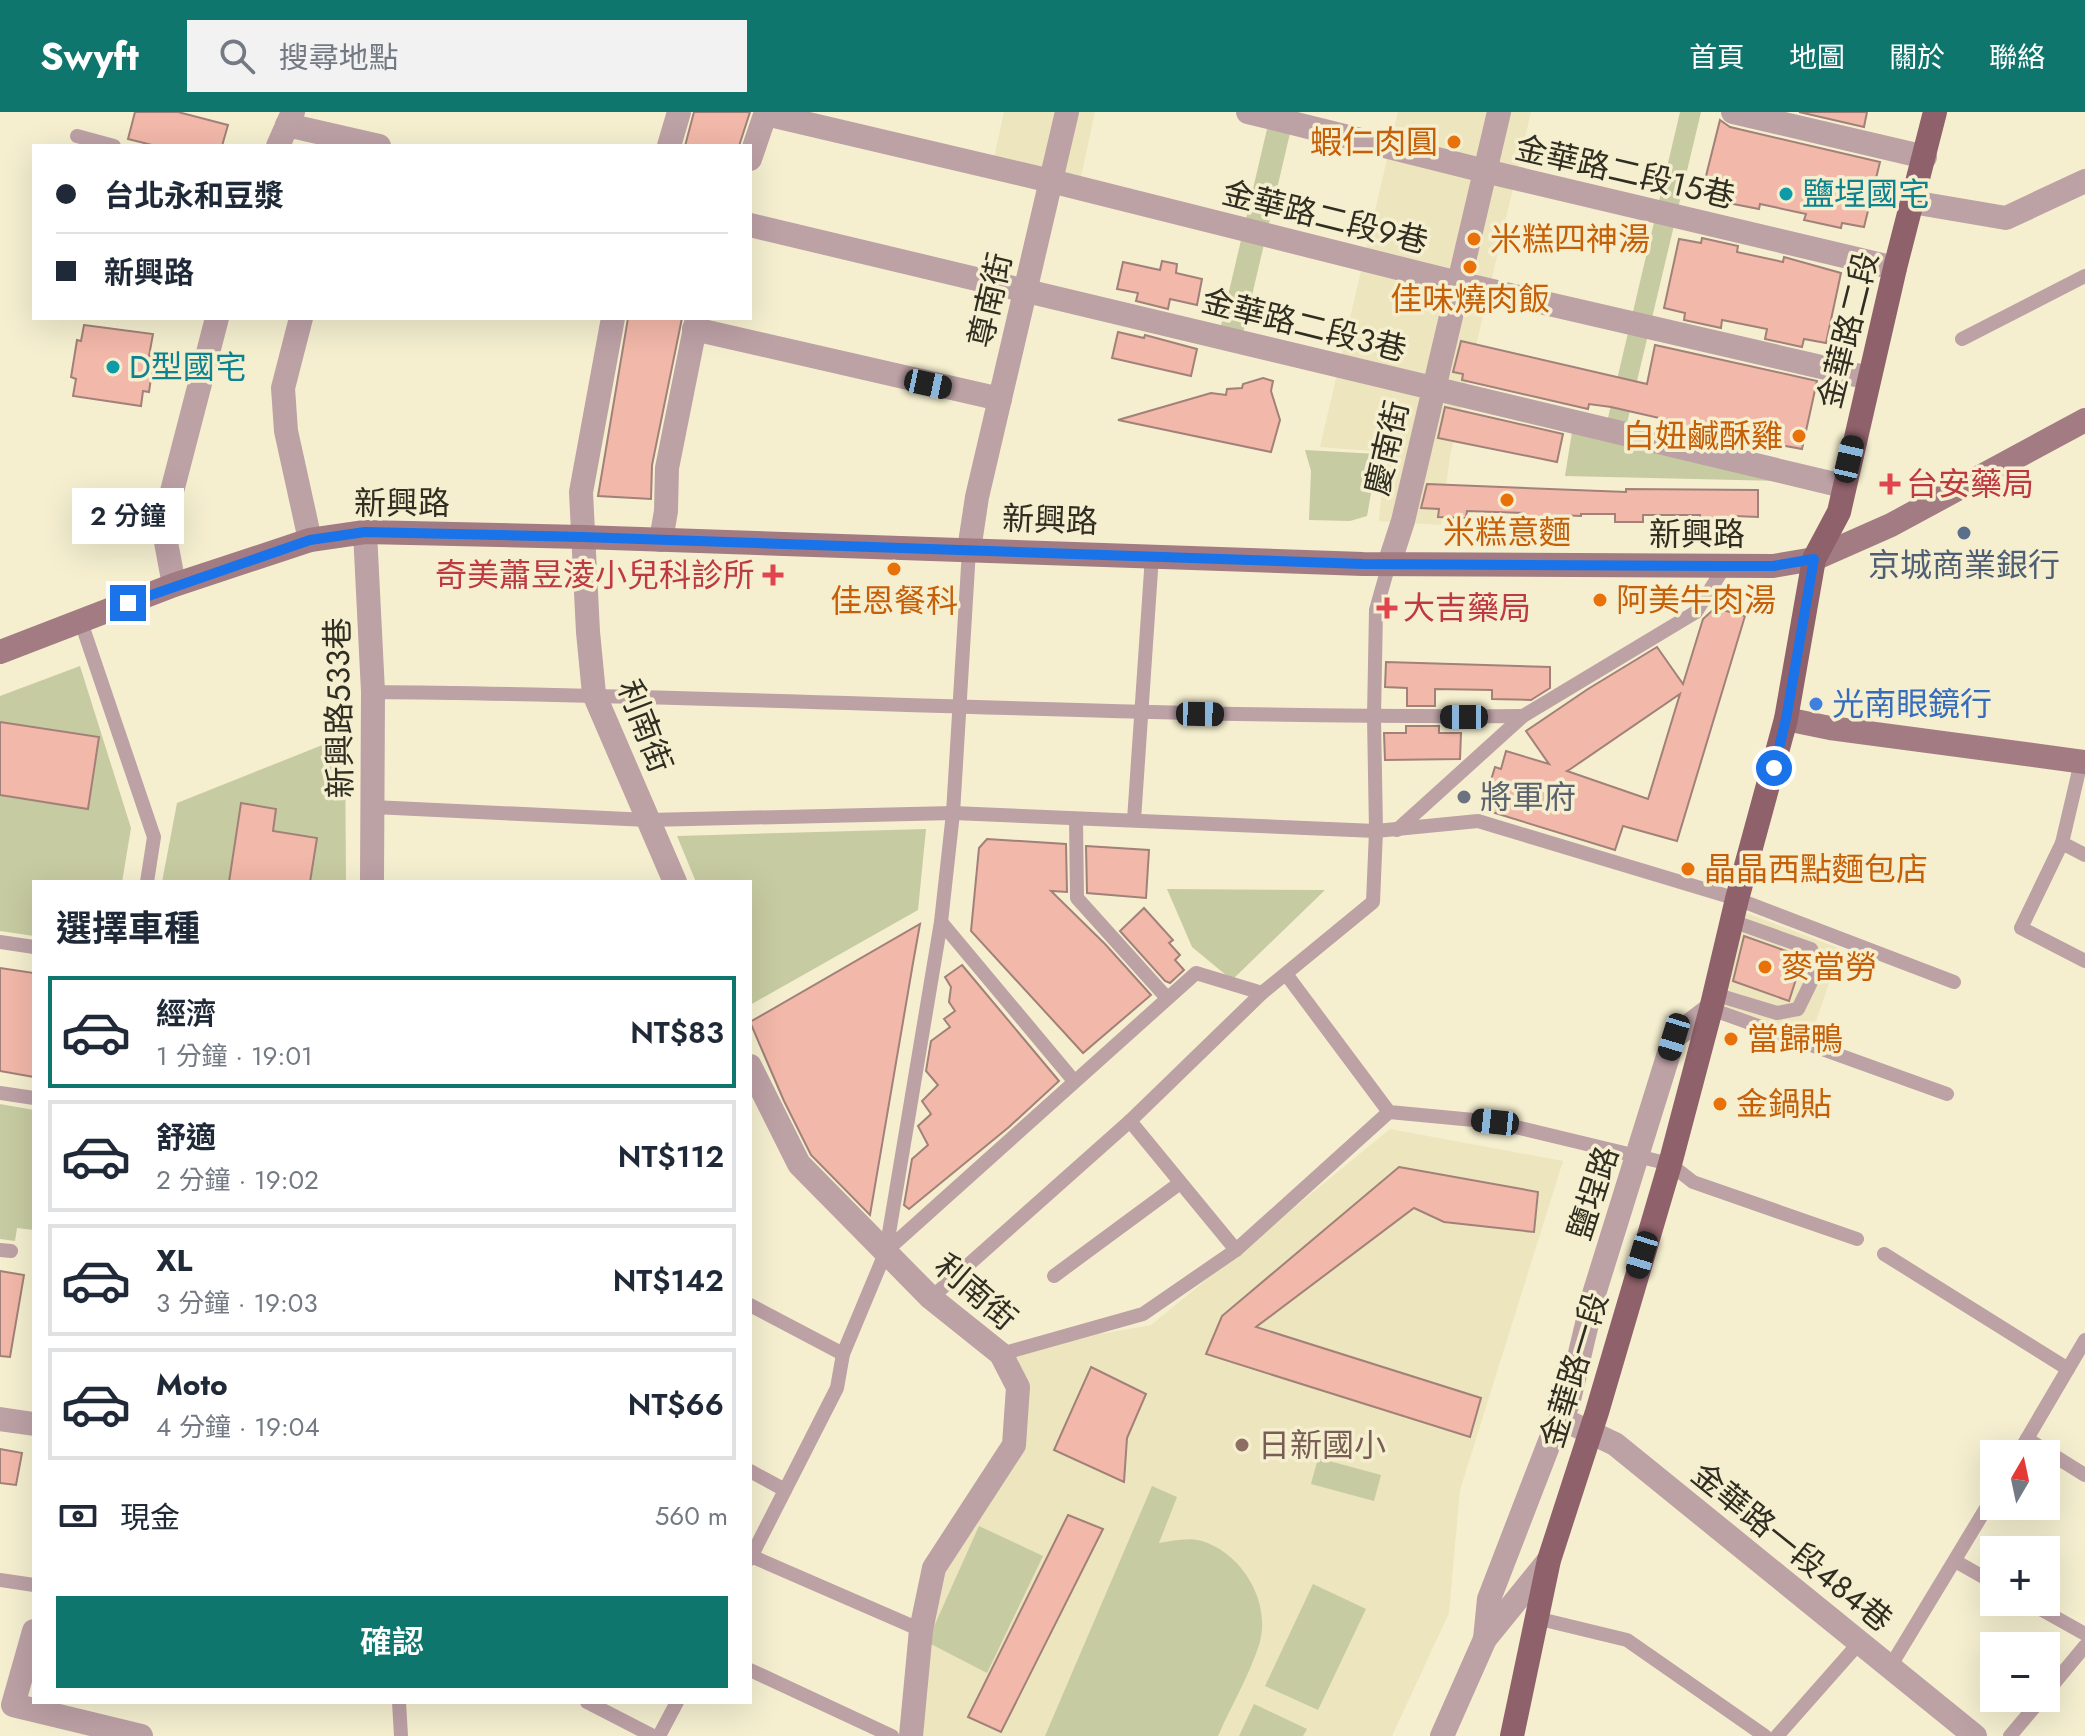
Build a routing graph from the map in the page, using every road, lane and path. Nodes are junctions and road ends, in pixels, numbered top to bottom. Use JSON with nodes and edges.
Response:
{"nodes":[{"id":1,"x":679,"y":112,"type":"edge"},
{"id":2,"x":1067,"y":112,"type":"edge"},
{"id":3,"x":1248,"y":112,"type":"edge"},
{"id":4,"x":1499,"y":112,"type":"edge"},
{"id":5,"x":1733,"y":112,"type":"edge"},
{"id":6,"x":1935,"y":112,"type":"edge"},
{"id":7,"x":766,"y":113,"type":"edge"},
{"id":8,"x":286,"y":128,"type":"edge"},
{"id":9,"x":77,"y":136,"type":"dead end"},
{"id":10,"x":107,"y":144,"type":"edge"},
{"id":11,"x":369,"y":144,"type":"edge"},
{"id":12,"x":670,"y":144,"type":"edge"},
{"id":13,"x":752,"y":153,"type":"edge"},
{"id":14,"x":1925,"y":157,"type":"junction"},
{"id":15,"x":1485,"y":171,"type":"junction"},
{"id":16,"x":1051,"y":181,"type":"junction"},
{"id":17,"x":2085,"y":181,"type":"edge"},
{"id":18,"x":1912,"y":202,"type":"junction"},
{"id":19,"x":752,"y":225,"type":"edge"},
{"id":20,"x":1895,"y":268,"type":"junction"},
{"id":21,"x":2085,"y":276,"type":"edge"},
{"id":22,"x":1458,"y":283,"type":"junction"},
{"id":23,"x":1026,"y":289,"type":"junction"},
{"id":24,"x":216,"y":320,"type":"edge"},
{"id":25,"x":300,"y":320,"type":"edge"},
{"id":26,"x":613,"y":320,"type":"edge"},
{"id":27,"x":696,"y":323,"type":"edge"},
{"id":28,"x":1962,"y":339,"type":"dead end"},
{"id":29,"x":1869,"y":378,"type":"junction"},
{"id":30,"x":1433,"y":390,"type":"junction"},
{"id":31,"x":1000,"y":399,"type":"junction"},
{"id":32,"x":2085,"y":420,"type":"edge"},
{"id":33,"x":1843,"y":486,"type":"junction"},
{"id":34,"x":365,"y":532,"type":"junction"},
{"id":35,"x":582,"y":537,"type":"junction"},
{"id":36,"x":310,"y":540,"type":"junction"},
{"id":37,"x":661,"y":540,"type":"junction"},
{"id":38,"x":969,"y":550,"type":"junction"},
{"id":39,"x":1152,"y":556,"type":"junction"},
{"id":40,"x":1814,"y":559,"type":"junction"},
{"id":41,"x":1389,"y":564,"type":"junction"},
{"id":42,"x":1725,"y":566,"type":"junction"},
{"id":43,"x":174,"y":585,"type":"junction"},
{"id":44,"x":81,"y":622,"type":"junction"},
{"id":45,"x":0,"y":652,"type":"edge"},
{"id":46,"x":373,"y":692,"type":"junction"},
{"id":47,"x":594,"y":694,"type":"junction"},
{"id":48,"x":961,"y":706,"type":"junction"},
{"id":49,"x":1142,"y":712,"type":"junction"},
{"id":50,"x":1523,"y":716,"type":"junction"},
{"id":51,"x":1374,"y":717,"type":"junction"},
{"id":52,"x":1786,"y":719,"type":"junction"},
{"id":53,"x":2083,"y":762,"type":"edge"},
{"id":54,"x":373,"y":807,"type":"junction"},
{"id":55,"x":953,"y":813,"type":"junction"},
{"id":56,"x":648,"y":820,"type":"junction"},
{"id":57,"x":1076,"y":820,"type":"junction"},
{"id":58,"x":1134,"y":820,"type":"junction"},
{"id":59,"x":1397,"y":830,"type":"junction"},
{"id":60,"x":1376,"y":831,"type":"junction"},
{"id":61,"x":2062,"y":843,"type":"junction"},
{"id":62,"x":2085,"y":855,"type":"edge"},
{"id":63,"x":147,"y":880,"type":"edge"},
{"id":64,"x":372,"y":880,"type":"edge"},
{"id":65,"x":674,"y":880,"type":"edge"},
{"id":66,"x":1735,"y":910,"type":"junction"},
{"id":67,"x":941,"y":922,"type":"junction"},
{"id":68,"x":0,"y":942,"type":"edge"},
{"id":69,"x":32,"y":947,"type":"edge"},
{"id":70,"x":2085,"y":961,"type":"edge"},
{"id":71,"x":1286,"y":974,"type":"junction"},
{"id":72,"x":1954,"y":982,"type":"dead end"},
{"id":73,"x":1262,"y":993,"type":"junction"},
{"id":74,"x":1167,"y":998,"type":"junction"},
{"id":75,"x":1712,"y":1001,"type":"junction"},
{"id":76,"x":752,"y":1070,"type":"edge"},
{"id":77,"x":1074,"y":1081,"type":"junction"},
{"id":78,"x":0,"y":1093,"type":"edge"},
{"id":79,"x":1947,"y":1094,"type":"dead end"},
{"id":80,"x":32,"y":1098,"type":"edge"},
{"id":81,"x":1389,"y":1112,"type":"junction"},
{"id":82,"x":1130,"y":1121,"type":"junction"},
{"id":83,"x":1639,"y":1156,"type":"junction"},
{"id":84,"x":1670,"y":1164,"type":"junction"},
{"id":85,"x":1180,"y":1183,"type":"junction"},
{"id":86,"x":1857,"y":1239,"type":"dead end"},
{"id":87,"x":1236,"y":1250,"type":"junction"},
{"id":88,"x":886,"y":1251,"type":"junction"},
{"id":89,"x":1884,"y":1254,"type":"dead end"},
{"id":90,"x":1054,"y":1276,"type":"dead end"},
{"id":91,"x":931,"y":1298,"type":"junction"},
{"id":92,"x":752,"y":1306,"type":"edge"},
{"id":93,"x":2085,"y":1340,"type":"edge"},
{"id":94,"x":843,"y":1354,"type":"junction"},
{"id":95,"x":1001,"y":1354,"type":"junction"},
{"id":96,"x":2068,"y":1369,"type":"junction"},
{"id":97,"x":0,"y":1419,"type":"edge"},
{"id":98,"x":1562,"y":1419,"type":"junction"},
{"id":99,"x":32,"y":1424,"type":"edge"},
{"id":100,"x":1590,"y":1432,"type":"junction"},
{"id":101,"x":2027,"y":1439,"type":"joint"},
{"id":102,"x":752,"y":1472,"type":"edge"},
{"id":103,"x":2085,"y":1475,"type":"edge"},
{"id":104,"x":785,"y":1490,"type":"junction"},
{"id":105,"x":1980,"y":1519,"type":"edge"},
{"id":106,"x":752,"y":1556,"type":"edge"},
{"id":107,"x":752,"y":1558,"type":"edge"},
{"id":108,"x":1549,"y":1560,"type":"junction"},
{"id":109,"x":1955,"y":1561,"type":"junction"},
{"id":110,"x":1980,"y":1575,"type":"edge"},
{"id":111,"x":0,"y":1580,"type":"edge"},
{"id":112,"x":32,"y":1585,"type":"edge"},
{"id":113,"x":2053,"y":1616,"type":"edge"},
{"id":114,"x":1536,"y":1618,"type":"junction"},
{"id":115,"x":921,"y":1630,"type":"junction"},
{"id":116,"x":2085,"y":1634,"type":"edge"},
{"id":117,"x":32,"y":1636,"type":"edge"},
{"id":118,"x":1485,"y":1639,"type":"junction"},
{"id":119,"x":1860,"y":1642,"type":"junction"},
{"id":120,"x":2085,"y":1646,"type":"edge"},
{"id":121,"x":1890,"y":1667,"type":"junction"},
{"id":122,"x":752,"y":1671,"type":"edge"},
{"id":123,"x":2060,"y":1676,"type":"edge"},
{"id":124,"x":6,"y":1704,"type":"edge"},
{"id":125,"x":399,"y":1704,"type":"edge"},
{"id":126,"x":591,"y":1704,"type":"edge"},
{"id":127,"x":676,"y":1704,"type":"edge"},
{"id":128,"x":2030,"y":1712,"type":"edge"},
{"id":129,"x":141,"y":1736,"type":"edge"},
{"id":130,"x":401,"y":1736,"type":"edge"},
{"id":131,"x":656,"y":1736,"type":"edge"},
{"id":132,"x":892,"y":1736,"type":"edge"},
{"id":133,"x":911,"y":1736,"type":"edge"},
{"id":134,"x":1442,"y":1736,"type":"edge"},
{"id":135,"x":1512,"y":1736,"type":"edge"},
{"id":136,"x":1765,"y":1736,"type":"edge"},
{"id":137,"x":1777,"y":1736,"type":"edge"},
{"id":138,"x":1975,"y":1736,"type":"edge"},
{"id":139,"x":2010,"y":1736,"type":"edge"}],
"edges":[{"from":1,"to":12,"type":"street"},
{"from":2,"to":16,"type":"street","name":"尊南街"},
{"from":3,"to":15,"type":"street","name":"金華路二段15巷"},
{"from":4,"to":15,"type":"street","name":"慶南街"},
{"from":5,"to":14,"type":"street"},
{"from":6,"to":14,"type":"main road","name":"金華路二段"},
{"from":7,"to":13,"type":"street"},
{"from":7,"to":16,"type":"street","name":"金華路二段9巷"},
{"from":8,"to":11,"type":"street"},
{"from":9,"to":10,"type":"lane"},
{"from":14,"to":18,"type":"main road","name":"金華路二段"},
{"from":15,"to":20,"type":"street","name":"金華路二段15巷"},
{"from":15,"to":22,"type":"street","name":"慶南街"},
{"from":16,"to":22,"type":"street","name":"金華路二段9巷"},
{"from":16,"to":23,"type":"street","name":"尊南街"},
{"from":17,"to":18,"type":"street"},
{"from":18,"to":20,"type":"main road","name":"金華路二段"},
{"from":19,"to":23,"type":"street","name":"金華路二段3巷"},
{"from":20,"to":29,"type":"main road","name":"金華路二段"},
{"from":21,"to":28,"type":"lane"},
{"from":22,"to":29,"type":"street","name":"金華路二段9巷"},
{"from":22,"to":30,"type":"street","name":"慶南街"},
{"from":23,"to":30,"type":"street","name":"金華路二段3巷"},
{"from":23,"to":31,"type":"street","name":"尊南街"},
{"from":24,"to":43,"type":"street"},
{"from":25,"to":36,"type":"street"},
{"from":26,"to":35,"type":"street","name":"利南街"},
{"from":27,"to":31,"type":"street"},
{"from":27,"to":37,"type":"street"},
{"from":29,"to":33,"type":"main road","name":"金華路二段"},
{"from":30,"to":33,"type":"street","name":"金華路二段3巷"},
{"from":30,"to":41,"type":"street","name":"慶南街"},
{"from":31,"to":38,"type":"street","name":"尊南街"},
{"from":32,"to":40,"type":"street","name":"新興路"},
{"from":33,"to":40,"type":"main road","name":"金華路二段"},
{"from":34,"to":35,"type":"street","name":"新興路"},
{"from":34,"to":36,"type":"street","name":"新興路"},
{"from":34,"to":46,"type":"street","name":"新興路533巷"},
{"from":35,"to":37,"type":"street","name":"新興路"},
{"from":35,"to":47,"type":"street","name":"利南街"},
{"from":36,"to":43,"type":"street","name":"新興路"},
{"from":37,"to":38,"type":"street","name":"新興路"},
{"from":38,"to":39,"type":"street","name":"新興路"},
{"from":38,"to":48,"type":"lane"},
{"from":39,"to":41,"type":"street","name":"新興路"},
{"from":39,"to":49,"type":"lane"},
{"from":40,"to":42,"type":"street","name":"新興路"},
{"from":40,"to":52,"type":"main road","name":"金華路一段"},
{"from":41,"to":42,"type":"street","name":"新興路"},
{"from":41,"to":51,"type":"lane"},
{"from":42,"to":50,"type":"lane"},
{"from":43,"to":44,"type":"street","name":"新興路"},
{"from":44,"to":45,"type":"street","name":"新興路"},
{"from":44,"to":63,"type":"lane"},
{"from":46,"to":47,"type":"lane"},
{"from":46,"to":54,"type":"street","name":"新興路533巷"},
{"from":47,"to":48,"type":"lane"},
{"from":47,"to":56,"type":"street","name":"利南街"},
{"from":48,"to":49,"type":"lane"},
{"from":48,"to":55,"type":"lane"},
{"from":49,"to":51,"type":"lane"},
{"from":49,"to":58,"type":"lane"},
{"from":50,"to":51,"type":"lane"},
{"from":50,"to":59,"type":"lane"},
{"from":51,"to":60,"type":"lane"},
{"from":52,"to":53,"type":"street"},
{"from":52,"to":66,"type":"main road","name":"金華路一段"},
{"from":53,"to":61,"type":"lane"},
{"from":54,"to":56,"type":"lane"},
{"from":54,"to":64,"type":"street","name":"新興路533巷"},
{"from":55,"to":56,"type":"lane"},
{"from":55,"to":57,"type":"lane"},
{"from":55,"to":67,"type":"lane"},
{"from":56,"to":65,"type":"street","name":"利南街"},
{"from":57,"to":58,"type":"lane"},
{"from":57,"to":74,"type":"lane"},
{"from":58,"to":60,"type":"lane"},
{"from":59,"to":60,"type":"lane"},
{"from":59,"to":66,"type":"lane"},
{"from":60,"to":71,"type":"lane"},
{"from":61,"to":62,"type":"lane"},
{"from":61,"to":70,"type":"lane"},
{"from":66,"to":72,"type":"lane"},
{"from":66,"to":75,"type":"main road","name":"金華路一段"},
{"from":66,"to":75,"type":"lane"},
{"from":67,"to":77,"type":"lane"},
{"from":67,"to":88,"type":"lane"},
{"from":68,"to":69,"type":"lane"},
{"from":71,"to":73,"type":"lane"},
{"from":71,"to":81,"type":"lane"},
{"from":73,"to":74,"type":"lane"},
{"from":73,"to":82,"type":"lane"},
{"from":74,"to":77,"type":"lane"},
{"from":75,"to":79,"type":"lane"},
{"from":75,"to":83,"type":"street","name":"鹽埕路"},
{"from":75,"to":84,"type":"main road","name":"金華路一段"},
{"from":76,"to":88,"type":"street","name":"利南街"},
{"from":77,"to":88,"type":"lane"},
{"from":78,"to":80,"type":"lane"},
{"from":81,"to":83,"type":"lane"},
{"from":81,"to":87,"type":"lane"},
{"from":82,"to":85,"type":"lane"},
{"from":82,"to":91,"type":"lane"},
{"from":83,"to":84,"type":"lane"},
{"from":83,"to":98,"type":"street","name":"鹽埕路"},
{"from":84,"to":86,"type":"lane"},
{"from":84,"to":100,"type":"main road","name":"金華路一段"},
{"from":85,"to":87,"type":"lane"},
{"from":85,"to":90,"type":"lane"},
{"from":87,"to":95,"type":"lane"},
{"from":88,"to":91,"type":"street","name":"利南街"},
{"from":88,"to":94,"type":"lane"},
{"from":89,"to":96,"type":"lane"},
{"from":91,"to":95,"type":"street","name":"利南街"},
{"from":92,"to":94,"type":"lane"},
{"from":93,"to":96,"type":"lane"},
{"from":94,"to":104,"type":"lane"},
{"from":95,"to":115,"type":"street","name":"利南街"},
{"from":96,"to":101,"type":"lane"},
{"from":97,"to":99,"type":"street"},
{"from":98,"to":100,"type":"street","name":"金華路一段484巷"},
{"from":98,"to":118,"type":"street","name":"鹽埕路"},
{"from":100,"to":108,"type":"main road","name":"金華路一段"},
{"from":100,"to":119,"type":"street","name":"金華路一段484巷"},
{"from":101,"to":103,"type":"lane"},
{"from":102,"to":104,"type":"lane"},
{"from":104,"to":106,"type":"lane"},
{"from":105,"to":109,"type":"lane"},
{"from":107,"to":115,"type":"lane"},
{"from":108,"to":114,"type":"main road","name":"金華路一段"},
{"from":108,"to":118,"type":"street","name":"鹽埕路"},
{"from":109,"to":110,"type":"lane"},
{"from":109,"to":121,"type":"lane"},
{"from":111,"to":112,"type":"lane"},
{"from":113,"to":116,"type":"lane"},
{"from":114,"to":135,"type":"main road","name":"金華路一段"},
{"from":114,"to":136,"type":"lane"},
{"from":115,"to":133,"type":"street","name":"利南街"},
{"from":117,"to":124,"type":"street"},
{"from":118,"to":134,"type":"street","name":"鹽埕路"},
{"from":119,"to":121,"type":"street","name":"金華路一段484巷"},
{"from":119,"to":137,"type":"lane"},
{"from":120,"to":123,"type":"lane"},
{"from":121,"to":138,"type":"street","name":"金華路一段484巷"},
{"from":122,"to":132,"type":"lane"},
{"from":124,"to":129,"type":"street"},
{"from":125,"to":130,"type":"lane"},
{"from":126,"to":131,"type":"lane"},
{"from":127,"to":131,"type":"lane"},
{"from":128,"to":139,"type":"lane"}]}
